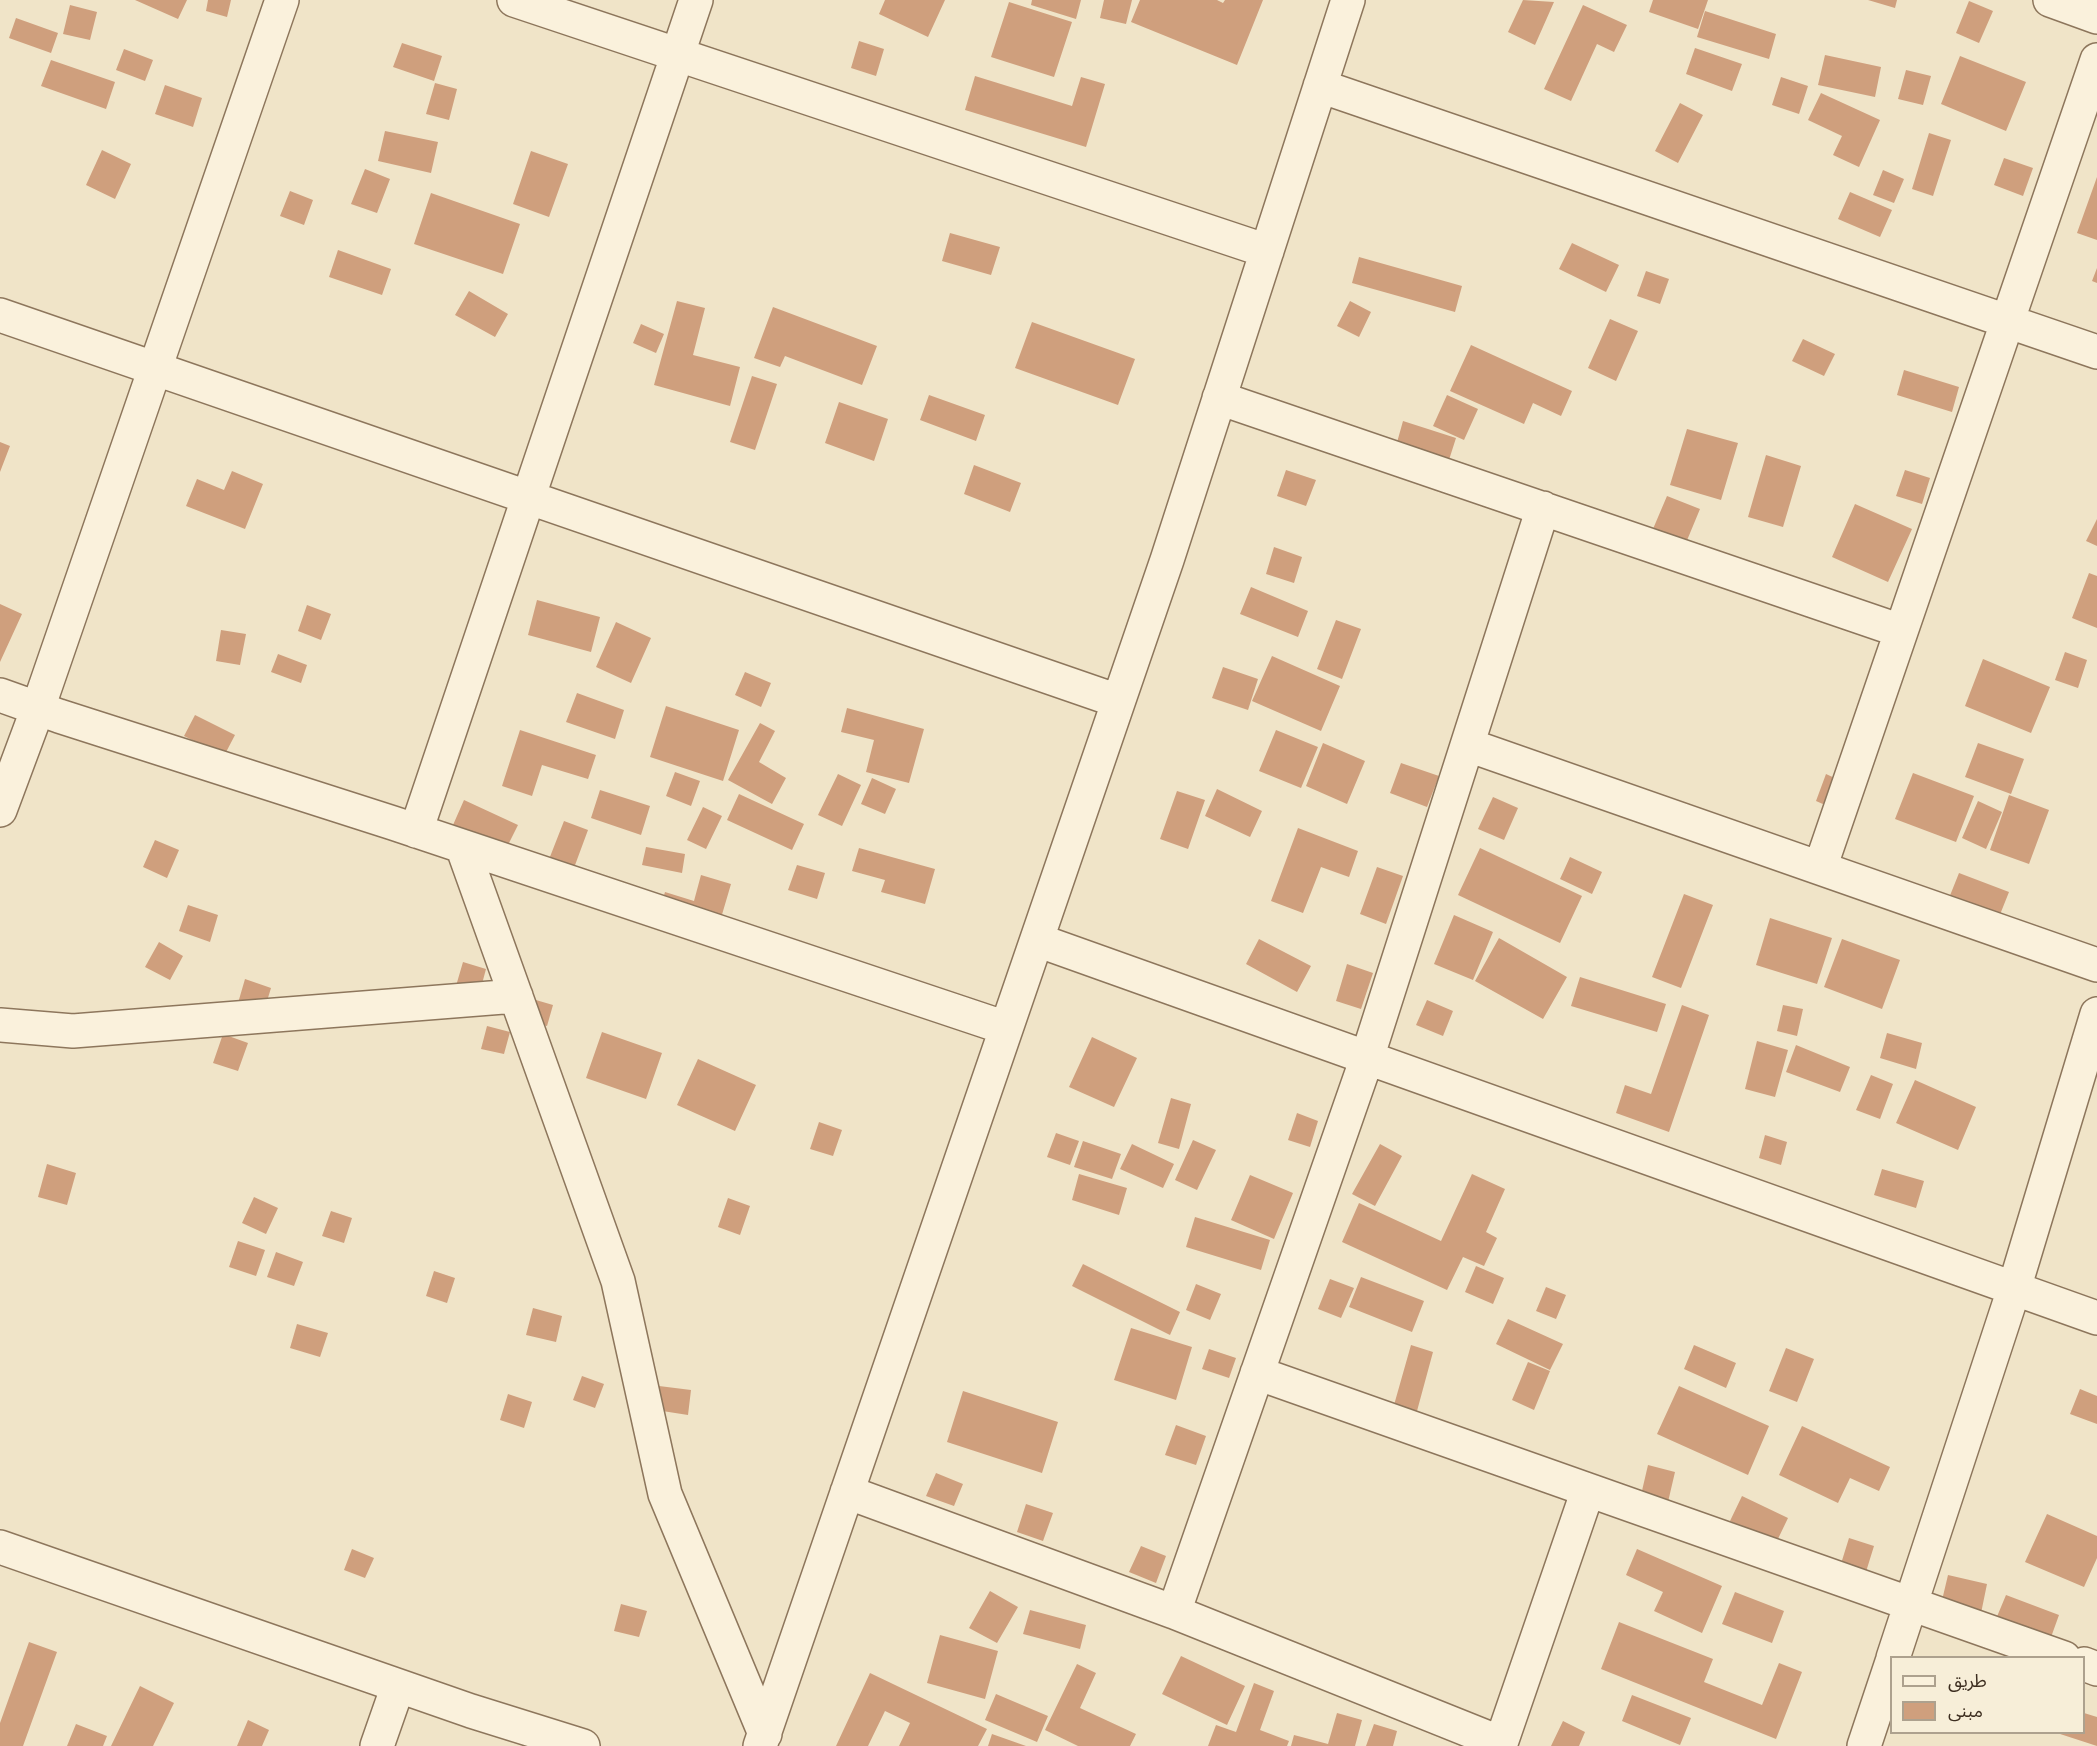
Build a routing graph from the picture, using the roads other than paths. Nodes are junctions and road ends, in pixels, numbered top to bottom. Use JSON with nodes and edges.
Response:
{"nodes":[{"id":1,"x":282,"y":0,"type":"edge"},
{"id":2,"x":514,"y":0,"type":"edge"},
{"id":3,"x":696,"y":0,"type":"edge"},
{"id":4,"x":1348,"y":0,"type":"edge"},
{"id":5,"x":2050,"y":0,"type":"edge"},
{"id":6,"x":2097,"y":17,"type":"edge"},
{"id":7,"x":677,"y":54,"type":"junction"},
{"id":8,"x":2097,"y":60,"type":"edge"},
{"id":9,"x":1320,"y":86,"type":"junction"},
{"id":10,"x":2090,"y":103,"type":"edge"},
{"id":11,"x":1267,"y":252,"type":"junction"},
{"id":12,"x":0,"y":315,"type":"edge"},
{"id":13,"x":2008,"y":322,"type":"junction"},
{"id":14,"x":2097,"y":352,"type":"edge"},
{"id":15,"x":155,"y":369,"type":"junction"},
{"id":16,"x":1219,"y":398,"type":"junction"},
{"id":17,"x":528,"y":498,"type":"junction"},
{"id":18,"x":1543,"y":508,"type":"junction"},
{"id":19,"x":1901,"y":631,"type":"junction"},
{"id":20,"x":0,"y":695,"type":"edge"},
{"id":21,"x":1118,"y":701,"type":"junction"},
{"id":22,"x":38,"y":708,"type":"junction"},
{"id":23,"x":1468,"y":745,"type":"junction"},
{"id":24,"x":0,"y":810,"type":"edge"},
{"id":25,"x":416,"y":831,"type":"junction"},
{"id":26,"x":462,"y":846,"type":"junction"},
{"id":27,"x":1820,"y":868,"type":"junction"},
{"id":28,"x":1036,"y":940,"type":"junction"},
{"id":29,"x":2097,"y":965,"type":"edge"},
{"id":30,"x":516,"y":996,"type":"junction"},
{"id":31,"x":2097,"y":1014,"type":"edge"},
{"id":32,"x":0,"y":1025,"type":"edge"},
{"id":33,"x":1006,"y":1028,"type":"junction"},
{"id":34,"x":1368,"y":1058,"type":"junction"},
{"id":35,"x":2014,"y":1289,"type":"junction"},
{"id":36,"x":2097,"y":1318,"type":"edge"},
{"id":37,"x":1257,"y":1373,"type":"junction"},
{"id":38,"x":1588,"y":1490,"type":"junction"},
{"id":39,"x":847,"y":1492,"type":"junction"},
{"id":40,"x":0,"y":1547,"type":"edge"},
{"id":41,"x":1910,"y":1605,"type":"junction"},
{"id":42,"x":1174,"y":1612,"type":"junction"},
{"id":43,"x":1893,"y":1656,"type":"edge"},
{"id":44,"x":2058,"y":1656,"type":"edge"},
{"id":45,"x":1890,"y":1666,"type":"edge"},
{"id":46,"x":398,"y":1686,"type":"junction"},
{"id":47,"x":762,"y":1740,"type":"edge"},
{"id":48,"x":1500,"y":1744,"type":"edge"},
{"id":49,"x":378,"y":1746,"type":"edge"},
{"id":50,"x":583,"y":1746,"type":"edge"},
{"id":51,"x":1864,"y":1746,"type":"edge"}],
"edges":[{"from":1,"to":15,"type":"street"},
{"from":2,"to":7,"type":"street"},
{"from":3,"to":7,"type":"street"},
{"from":4,"to":9,"type":"street"},
{"from":5,"to":6,"type":"street"},
{"from":7,"to":11,"type":"street"},
{"from":7,"to":17,"type":"street"},
{"from":8,"to":10,"type":"street"},
{"from":9,"to":11,"type":"street"},
{"from":9,"to":13,"type":"street"},
{"from":10,"to":13,"type":"street"},
{"from":11,"to":16,"type":"street"},
{"from":12,"to":15,"type":"street"},
{"from":13,"to":14,"type":"street"},
{"from":13,"to":19,"type":"street"},
{"from":15,"to":17,"type":"street"},
{"from":15,"to":22,"type":"street"},
{"from":16,"to":18,"type":"street"},
{"from":16,"to":21,"type":"street"},
{"from":17,"to":21,"type":"street"},
{"from":17,"to":25,"type":"street"},
{"from":18,"to":19,"type":"street"},
{"from":18,"to":23,"type":"street"},
{"from":19,"to":27,"type":"street"},
{"from":20,"to":22,"type":"street"},
{"from":21,"to":28,"type":"street"},
{"from":22,"to":24,"type":"street"},
{"from":22,"to":25,"type":"street"},
{"from":23,"to":27,"type":"street"},
{"from":23,"to":34,"type":"street"},
{"from":25,"to":26,"type":"street"},
{"from":26,"to":30,"type":"street"},
{"from":26,"to":33,"type":"street"},
{"from":27,"to":29,"type":"street"},
{"from":28,"to":33,"type":"street"},
{"from":28,"to":34,"type":"street"},
{"from":30,"to":32,"type":"street"},
{"from":30,"to":47,"type":"street"},
{"from":31,"to":35,"type":"street"},
{"from":33,"to":39,"type":"street"},
{"from":34,"to":35,"type":"street"},
{"from":34,"to":37,"type":"street"},
{"from":35,"to":36,"type":"street"},
{"from":35,"to":41,"type":"street"},
{"from":37,"to":38,"type":"street"},
{"from":37,"to":42,"type":"street"},
{"from":38,"to":41,"type":"street"},
{"from":38,"to":48,"type":"street"},
{"from":39,"to":42,"type":"street"},
{"from":39,"to":47,"type":"street"},
{"from":40,"to":46,"type":"street"},
{"from":41,"to":43,"type":"street"},
{"from":41,"to":44,"type":"street"},
{"from":42,"to":48,"type":"street"},
{"from":45,"to":51,"type":"street"},
{"from":46,"to":49,"type":"street"},
{"from":46,"to":50,"type":"street"}]}
